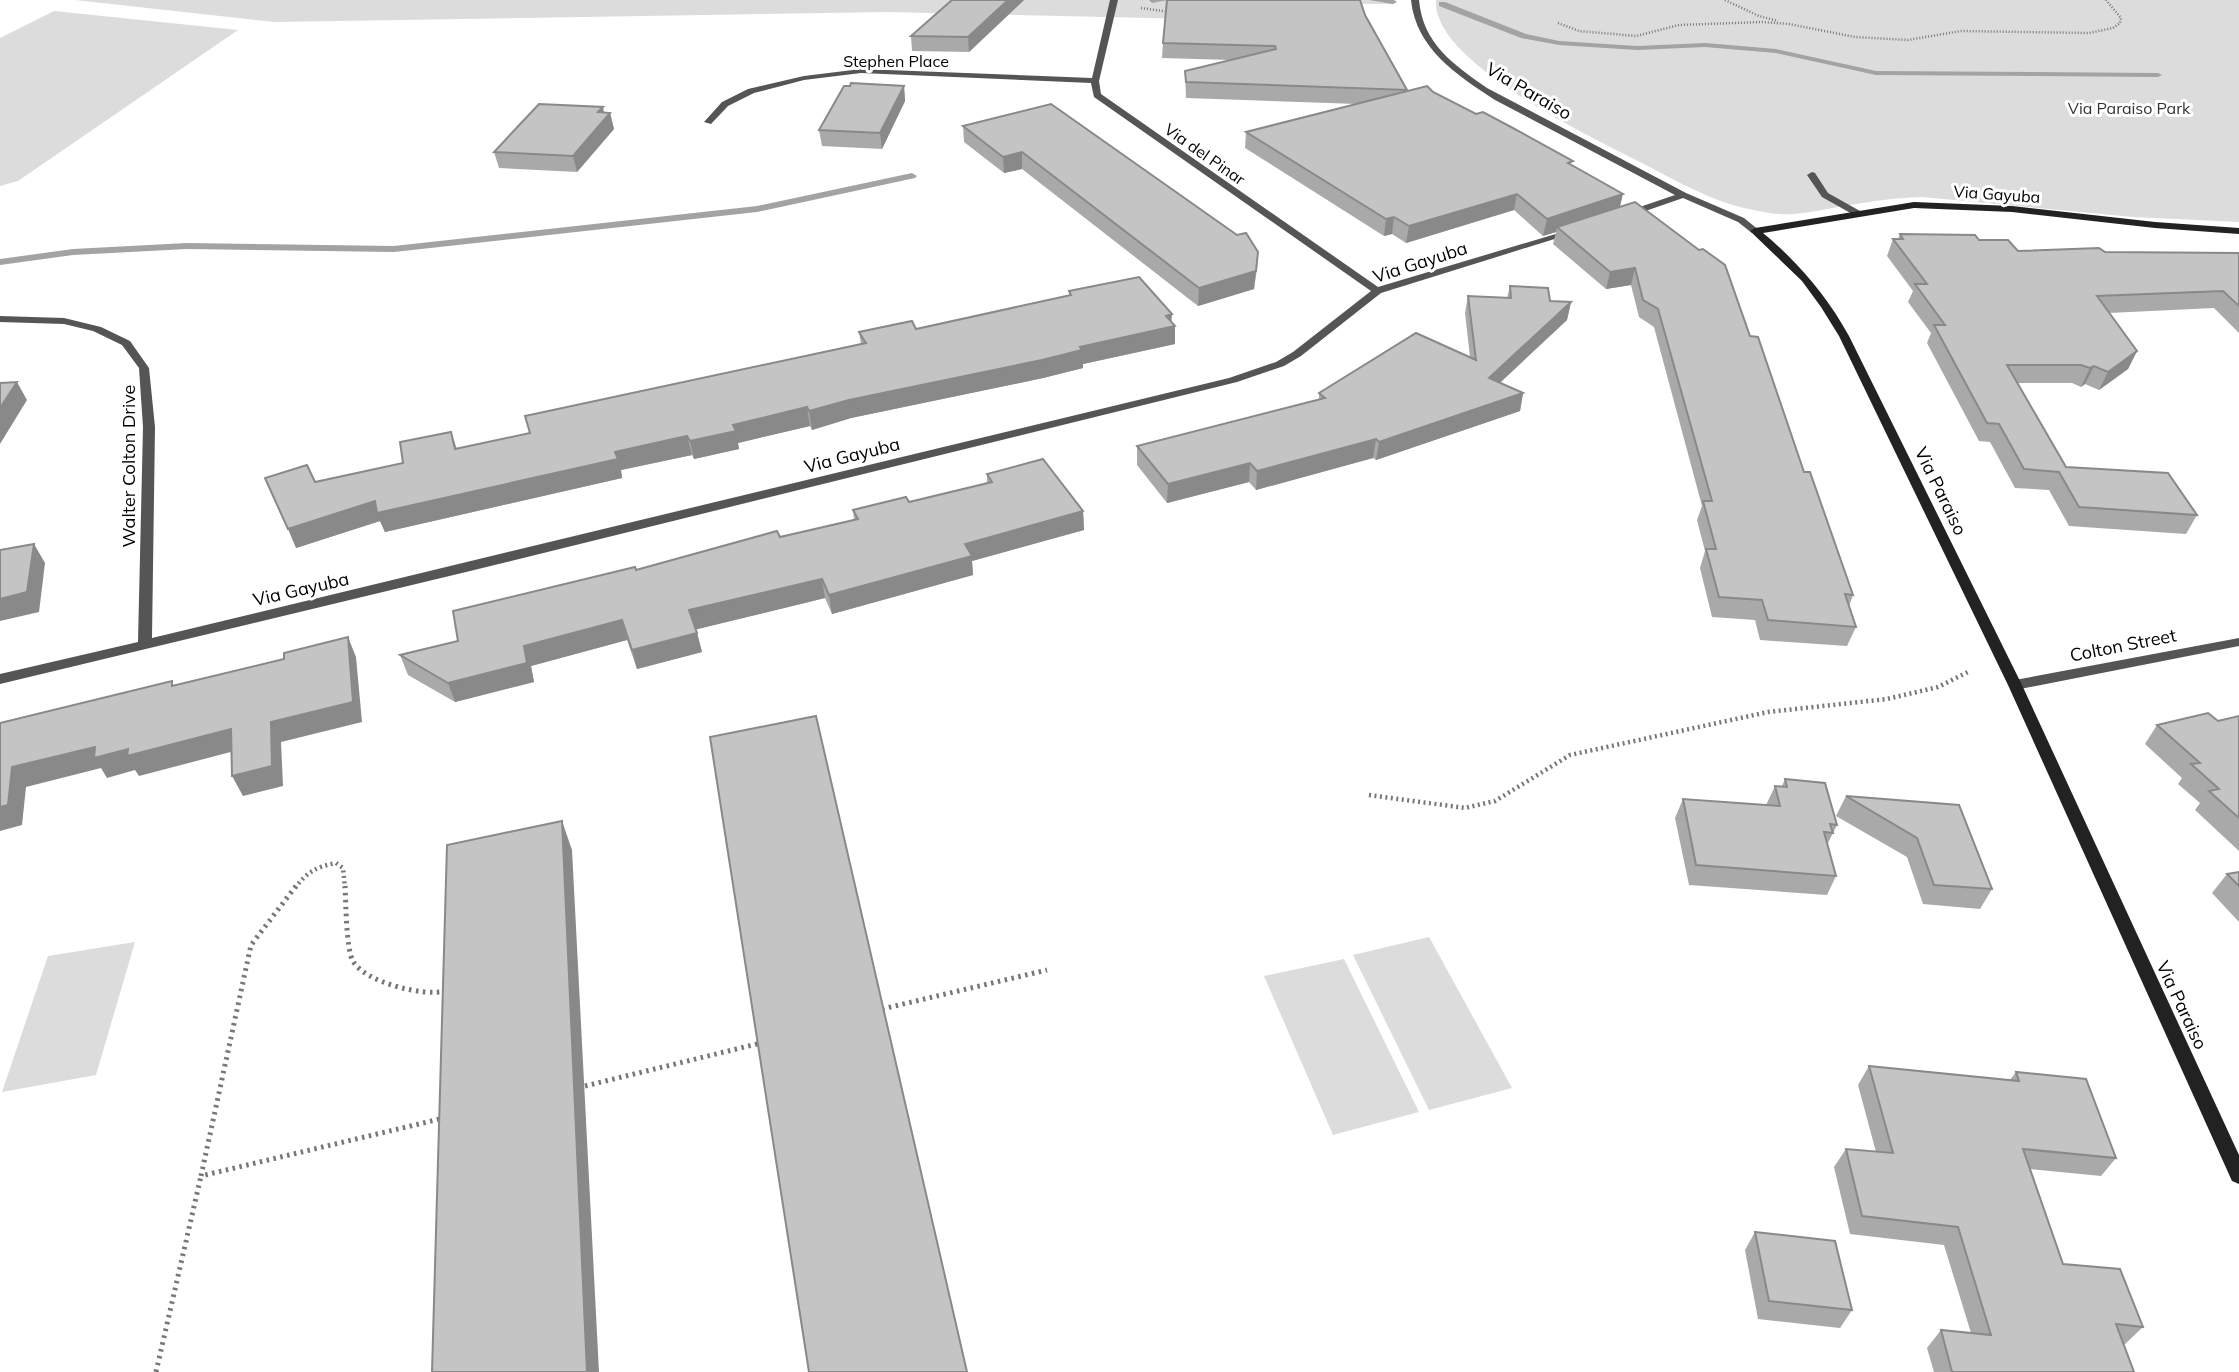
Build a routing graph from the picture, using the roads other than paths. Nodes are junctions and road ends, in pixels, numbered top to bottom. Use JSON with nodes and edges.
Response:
{"nodes":[{"id":1,"x":1114,"y":0,"type":"edge"},
{"id":2,"x":1415,"y":0,"type":"edge"},
{"id":3,"x":1095,"y":81,"type":"junction"},
{"id":4,"x":708,"y":121,"type":"dead end"},
{"id":5,"x":1812,"y":175,"type":"dead end"},
{"id":6,"x":1683,"y":195,"type":"junction"},
{"id":7,"x":1857,"y":213,"type":"junction"},
{"id":8,"x":1618,"y":217,"type":"edge"},
{"id":9,"x":1583,"y":229,"type":"edge"},
{"id":10,"x":2239,"y":230,"type":"edge"},
{"id":11,"x":1755,"y":231,"type":"junction"},
{"id":12,"x":1377,"y":291,"type":"junction"},
{"id":13,"x":0,"y":319,"type":"edge"},
{"id":14,"x":145,"y":642,"type":"junction"},
{"id":15,"x":2239,"y":642,"type":"edge"},
{"id":16,"x":0,"y":679,"type":"edge"},
{"id":17,"x":2015,"y":685,"type":"junction"},
{"id":18,"x":2239,"y":1175,"type":"edge"}],
"edges":[{"from":1,"to":3,"type":"street"},
{"from":2,"to":6,"type":"street","name":"Via Paraiso"},
{"from":3,"to":4,"type":"street","name":"Stephen Place"},
{"from":3,"to":12,"type":"street","name":"Via del Pinar"},
{"from":5,"to":7,"type":"street"},
{"from":6,"to":8,"type":"street"},
{"from":6,"to":11,"type":"street","name":"Via Paraiso"},
{"from":7,"to":10,"type":"street","name":"Via Gayuba"},
{"from":7,"to":11,"type":"street","name":"Via Gayuba"},
{"from":9,"to":12,"type":"street","name":"Via Gayuba"},
{"from":11,"to":17,"type":"street","name":"Via Paraiso"},
{"from":12,"to":14,"type":"street","name":"Via Gayuba"},
{"from":13,"to":14,"type":"street","name":"Walter Colton Drive"},
{"from":14,"to":16,"type":"street","name":"Via Gayuba"},
{"from":15,"to":17,"type":"street","name":"Colton Street"},
{"from":17,"to":18,"type":"street","name":"Via Paraiso"}]}
